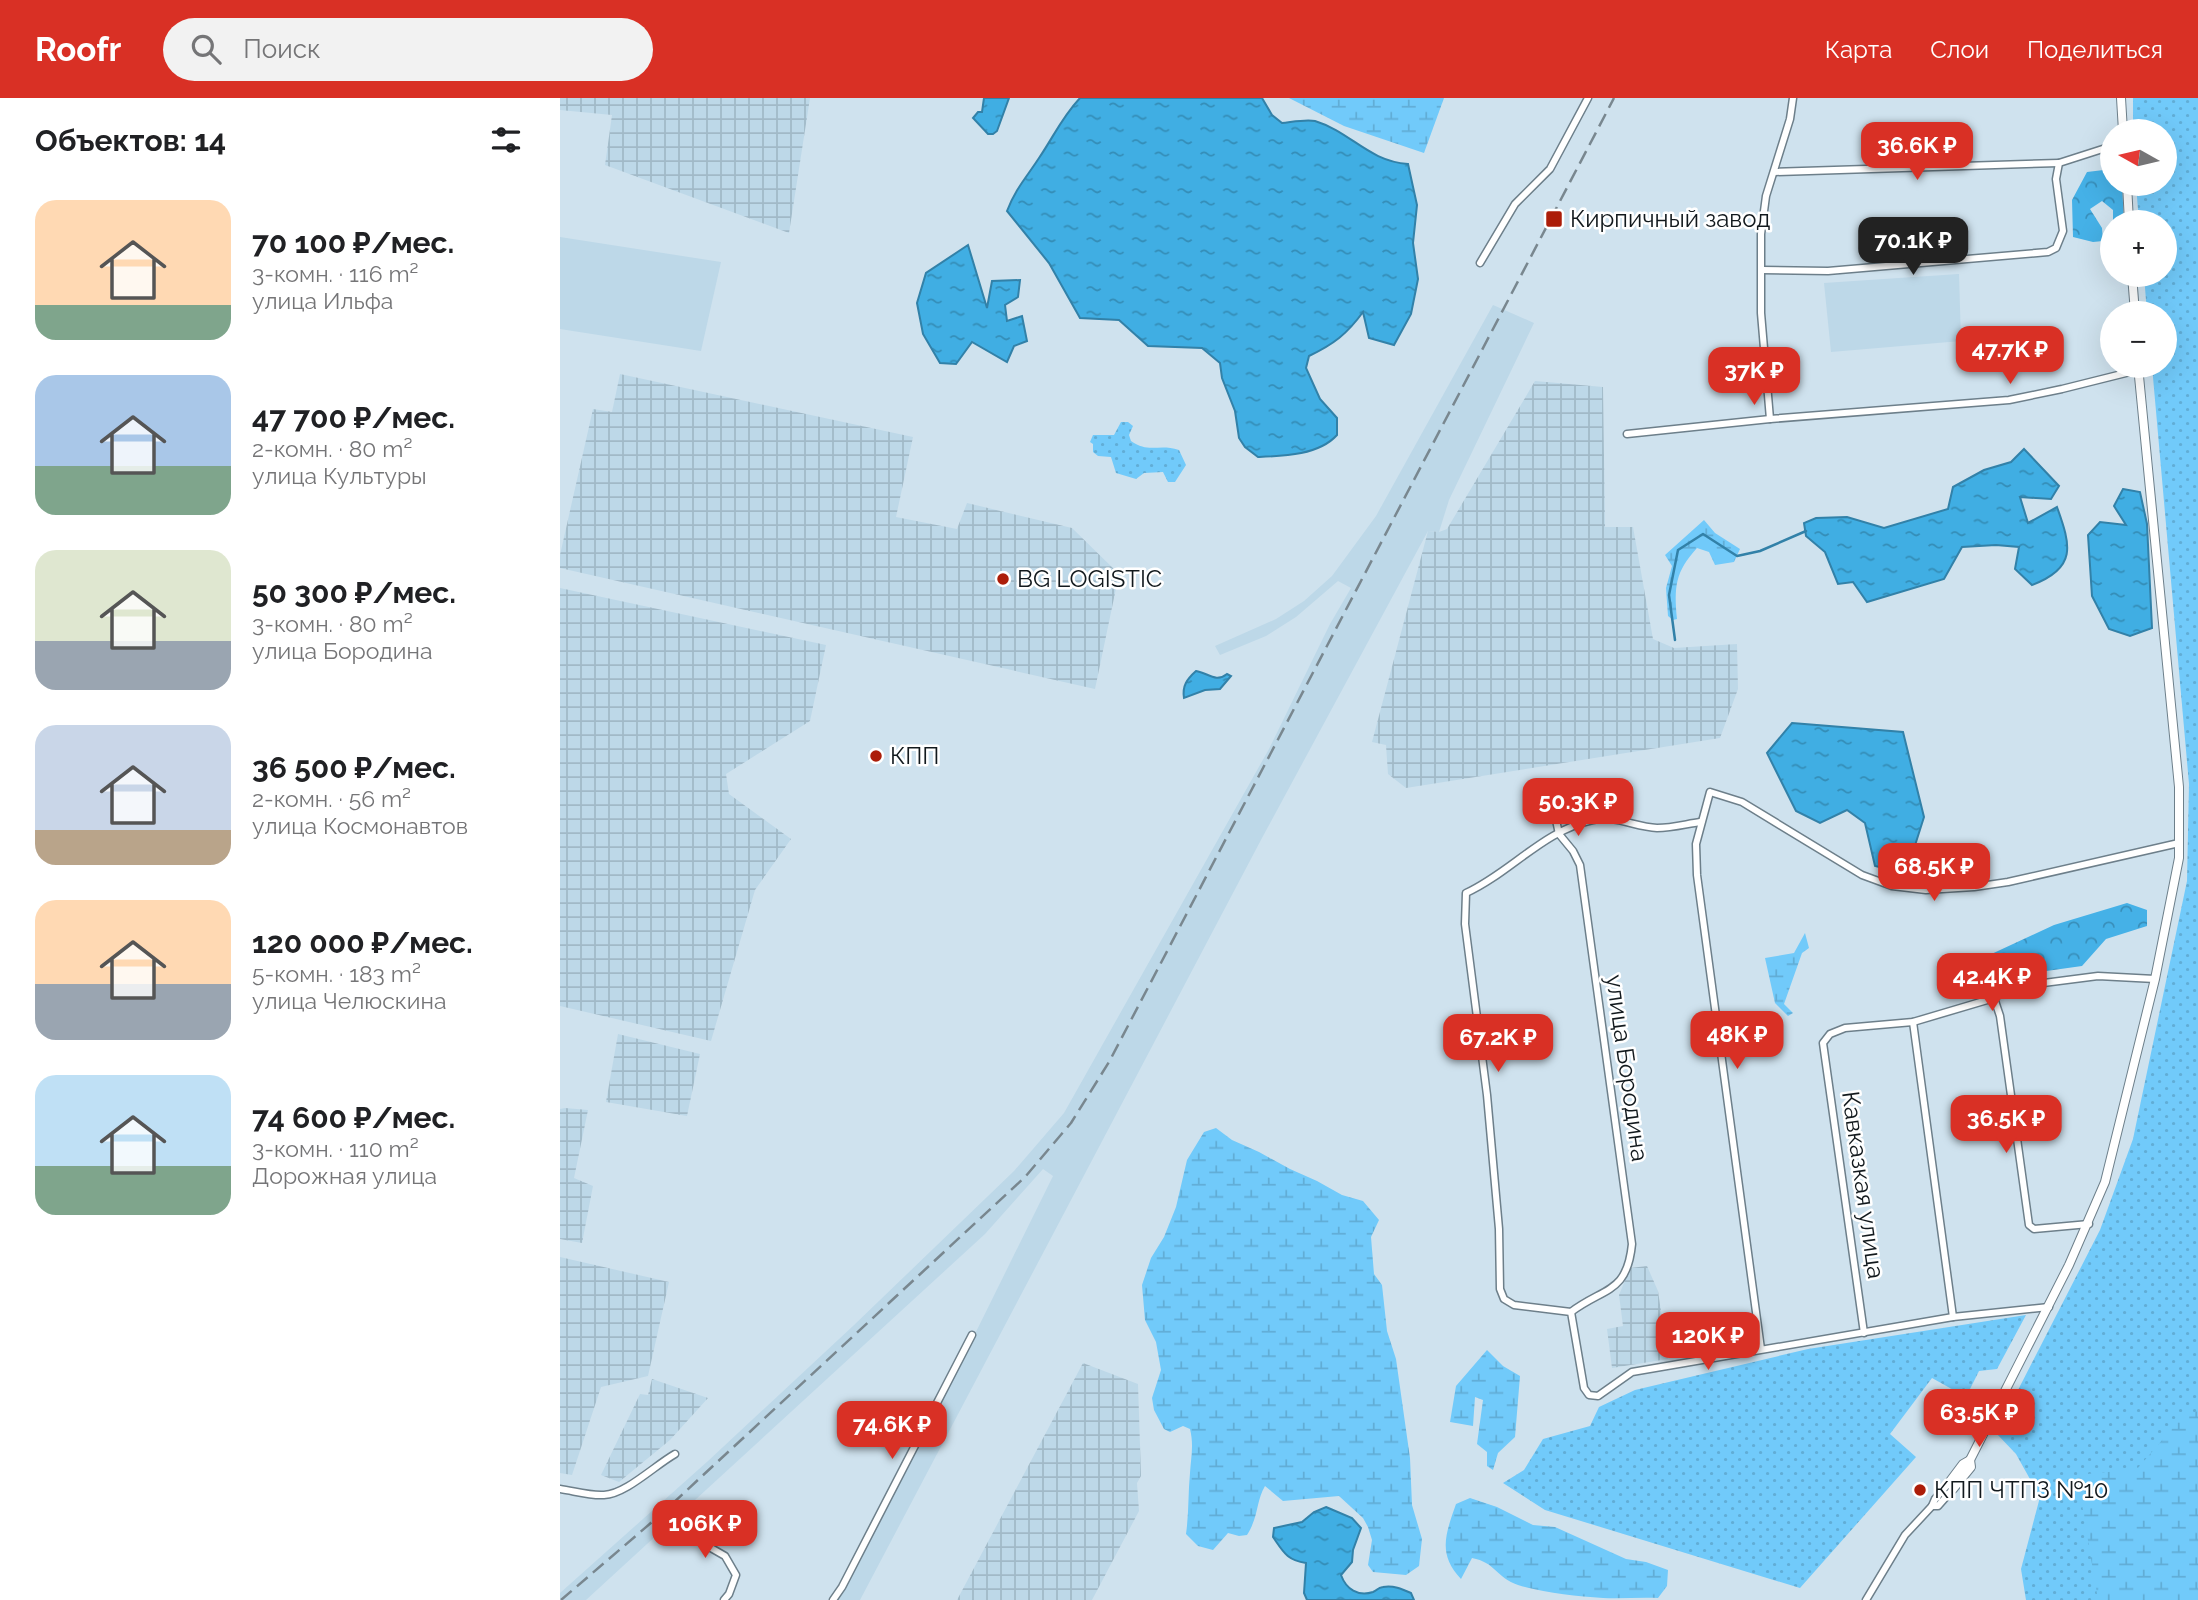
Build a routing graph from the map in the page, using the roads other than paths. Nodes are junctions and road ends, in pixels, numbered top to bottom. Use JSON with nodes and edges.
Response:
{"nodes":[{"id":1,"x":1588,"y":98,"type":"edge"},
{"id":2,"x":1793,"y":98,"type":"edge"},
{"id":3,"x":2121,"y":98,"type":"edge"},
{"id":4,"x":2122,"y":119,"type":"edge"},
{"id":5,"x":2100,"y":150,"type":"edge"},
{"id":6,"x":2059,"y":163,"type":"junction"},
{"id":7,"x":1774,"y":172,"type":"junction"},
{"id":8,"x":1480,"y":263,"type":"dead end"},
{"id":9,"x":1762,"y":270,"type":"junction"},
{"id":10,"x":2102,"y":378,"type":"edge"},
{"id":11,"x":2139,"y":378,"type":"edge"},
{"id":12,"x":1770,"y":419,"type":"junction"},
{"id":13,"x":1627,"y":434,"type":"dead end"},
{"id":14,"x":1553,"y":806,"type":"dead end"},
{"id":15,"x":1700,"y":822,"type":"junction"},
{"id":16,"x":1559,"y":834,"type":"junction"},
{"id":17,"x":2179,"y":843,"type":"junction"},
{"id":18,"x":2155,"y":979,"type":"junction"},
{"id":19,"x":1994,"y":998,"type":"junction"},
{"id":20,"x":1913,"y":1022,"type":"junction"},
{"id":21,"x":2089,"y":1224,"type":"junction"},
{"id":22,"x":2049,"y":1307,"type":"junction"},
{"id":23,"x":1571,"y":1312,"type":"junction"},
{"id":24,"x":1953,"y":1317,"type":"junction"},
{"id":25,"x":1864,"y":1333,"type":"junction"},
{"id":26,"x":972,"y":1335,"type":"dead end"},
{"id":27,"x":1761,"y":1349,"type":"junction"},
{"id":28,"x":675,"y":1454,"type":"dead end"},
{"id":29,"x":1951,"y":1486,"type":"joint"},
{"id":30,"x":560,"y":1489,"type":"edge"},
{"id":31,"x":676,"y":1528,"type":"dead end"},
{"id":32,"x":724,"y":1600,"type":"edge"},
{"id":33,"x":833,"y":1600,"type":"edge"},
{"id":34,"x":1866,"y":1600,"type":"edge"}],
"edges":[{"from":1,"to":8,"type":"street"},
{"from":2,"to":7,"type":"street"},
{"from":3,"to":4,"type":"street"},
{"from":5,"to":6,"type":"street"},
{"from":6,"to":7,"type":"street"},
{"from":6,"to":9,"type":"street"},
{"from":7,"to":9,"type":"street"},
{"from":9,"to":12,"type":"street"},
{"from":10,"to":12,"type":"street"},
{"from":11,"to":17,"type":"street"},
{"from":12,"to":13,"type":"street"},
{"from":14,"to":16,"type":"street","name":"улица Бородина"},
{"from":15,"to":16,"type":"street"},
{"from":15,"to":17,"type":"street"},
{"from":15,"to":27,"type":"street"},
{"from":16,"to":23,"type":"street","name":"улица Бородина"},
{"from":16,"to":23,"type":"street"},
{"from":17,"to":18,"type":"street"},
{"from":18,"to":19,"type":"street"},
{"from":18,"to":21,"type":"street"},
{"from":19,"to":20,"type":"street"},
{"from":19,"to":21,"type":"street"},
{"from":20,"to":24,"type":"street"},
{"from":20,"to":25,"type":"street","name":"Кавказкая улица"},
{"from":21,"to":22,"type":"street"},
{"from":22,"to":24,"type":"street"},
{"from":22,"to":29,"type":"street"},
{"from":23,"to":27,"type":"street"},
{"from":24,"to":25,"type":"street"},
{"from":25,"to":27,"type":"street"},
{"from":26,"to":33,"type":"street"},
{"from":28,"to":30,"type":"street"},
{"from":29,"to":34,"type":"street"},
{"from":31,"to":32,"type":"street"}]}
